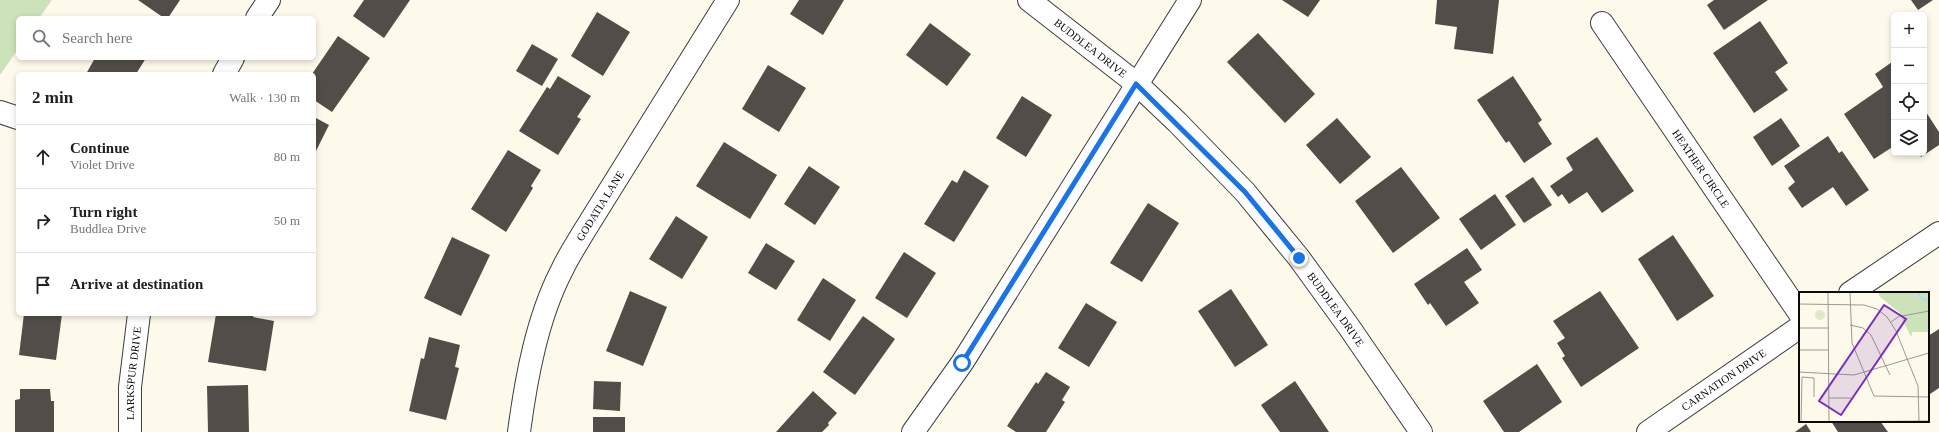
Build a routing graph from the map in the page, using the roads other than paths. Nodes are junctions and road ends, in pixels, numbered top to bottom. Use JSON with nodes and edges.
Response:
{"nodes":[{"id":1,"x":269,"y":0,"type":"edge"},
{"id":2,"x":728,"y":0,"type":"edge"},
{"id":3,"x":1029,"y":0,"type":"edge"},
{"id":4,"x":1190,"y":0,"type":"edge"},
{"id":5,"x":258,"y":16,"type":"edge"},
{"id":6,"x":1602,"y":23,"type":"dead end"},
{"id":7,"x":232,"y":60,"type":"edge"},
{"id":8,"x":225,"y":72,"type":"edge"},
{"id":9,"x":1136,"y":84,"type":"junction"},
{"id":10,"x":0,"y":112,"type":"edge"},
{"id":11,"x":16,"y":117,"type":"edge"},
{"id":12,"x":1939,"y":233,"type":"edge"},
{"id":13,"x":1851,"y":292,"type":"edge"},
{"id":14,"x":1799,"y":313,"type":"edge"},
{"id":15,"x":139,"y":316,"type":"edge"},
{"id":16,"x":1799,"y":328,"type":"edge"},
{"id":17,"x":130,"y":432,"type":"edge"},
{"id":18,"x":519,"y":432,"type":"edge"},
{"id":19,"x":913,"y":432,"type":"edge"},
{"id":20,"x":1421,"y":432,"type":"edge"},
{"id":21,"x":1648,"y":432,"type":"edge"}],
"edges":[{"from":1,"to":5,"type":"street"},
{"from":2,"to":18,"type":"street","name":"GODATIA LANE"},
{"from":3,"to":9,"type":"street","name":"BUDDLEA DRIVE"},
{"from":4,"to":9,"type":"street"},
{"from":6,"to":14,"type":"street","name":"HEATHER CIRCLE"},
{"from":7,"to":8,"type":"street"},
{"from":9,"to":19,"type":"street"},
{"from":9,"to":20,"type":"street","name":"BUDDLEA DRIVE"},
{"from":10,"to":11,"type":"street"},
{"from":12,"to":13,"type":"street"},
{"from":15,"to":17,"type":"street","name":"LARKSPUR DRIVE"},
{"from":16,"to":21,"type":"street","name":"CARNATION DRIVE"}]}
